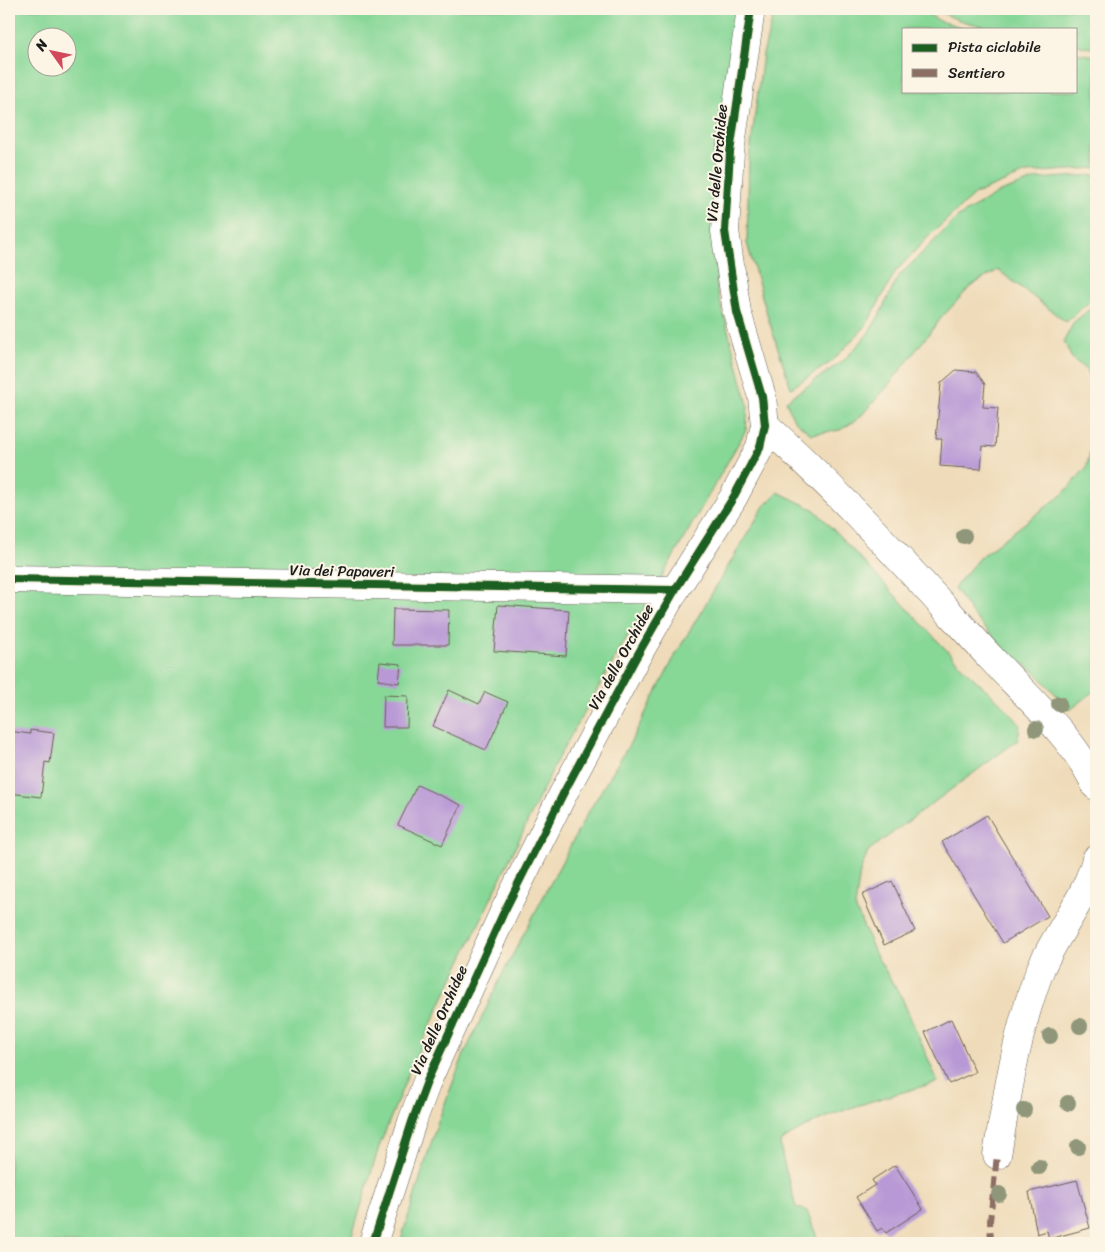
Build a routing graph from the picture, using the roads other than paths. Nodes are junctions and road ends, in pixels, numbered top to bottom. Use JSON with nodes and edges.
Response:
{"nodes":[{"id":1,"x":751,"y":9,"type":"edge"},
{"id":2,"x":764,"y":425,"type":"junction"},
{"id":3,"x":9,"y":579,"type":"edge"},
{"id":4,"x":675,"y":590,"type":"junction"},
{"id":5,"x":1096,"y":786,"type":"edge"},
{"id":6,"x":1096,"y":859,"type":"edge"},
{"id":7,"x":997,"y":1155,"type":"dead end"},
{"id":8,"x":372,"y":1243,"type":"edge"}],
"edges":[{"from":1,"to":2,"type":"street","name":"Via delle Orchidee"},
{"from":2,"to":4,"type":"street","name":"Via delle Orchidee"},
{"from":2,"to":5,"type":"street"},
{"from":3,"to":4,"type":"street","name":"Via dei Papaveri"},
{"from":4,"to":8,"type":"street","name":"Via delle Orchidee"},
{"from":6,"to":7,"type":"street"}]}
